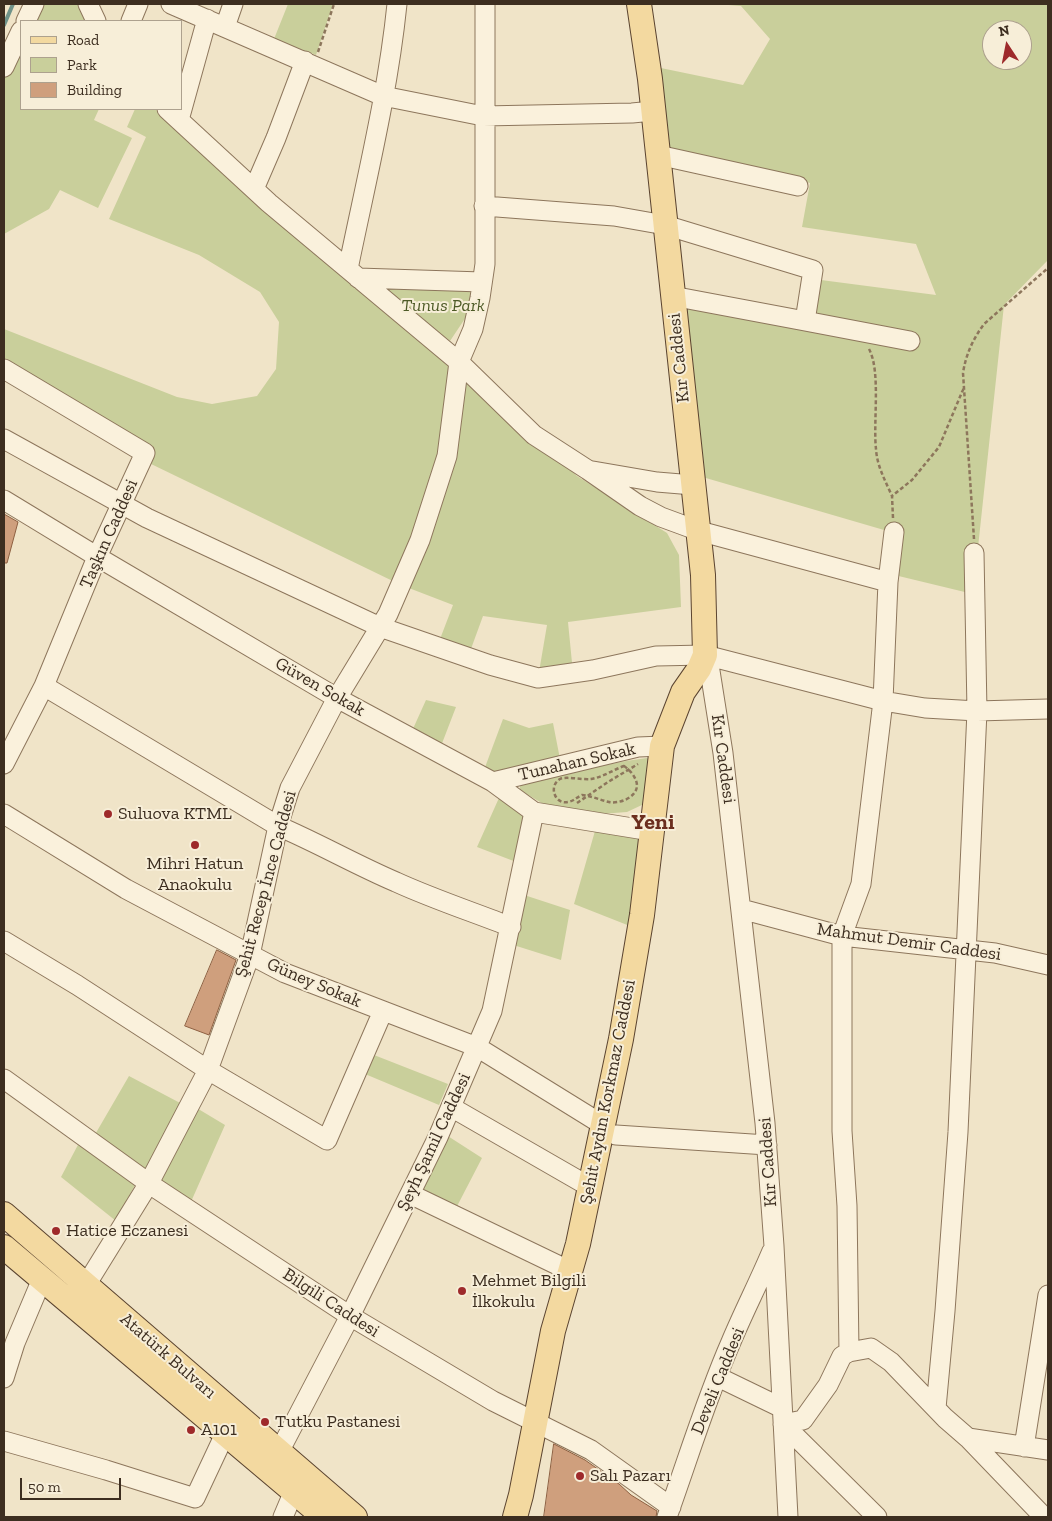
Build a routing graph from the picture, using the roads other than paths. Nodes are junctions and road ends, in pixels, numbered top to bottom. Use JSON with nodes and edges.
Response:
{"nodes":[{"id":1,"x":34,"y":4,"type":"edge"},
{"id":2,"x":88,"y":4,"type":"edge"},
{"id":3,"x":138,"y":4,"type":"edge"},
{"id":4,"x":170,"y":4,"type":"edge"},
{"id":5,"x":233,"y":4,"type":"edge"},
{"id":6,"x":396,"y":4,"type":"edge"},
{"id":7,"x":485,"y":4,"type":"edge"},
{"id":8,"x":639,"y":4,"type":"edge"},
{"id":9,"x":207,"y":19,"type":"junction"},
{"id":10,"x":26,"y":20,"type":"edge"},
{"id":11,"x":96,"y":20,"type":"edge"},
{"id":12,"x":131,"y":20,"type":"edge"},
{"id":13,"x":225,"y":27,"type":"junction"},
{"id":14,"x":20,"y":33,"type":"edge"},
{"id":15,"x":309,"y":63,"type":"junction"},
{"id":16,"x":4,"y":67,"type":"edge"},
{"id":17,"x":182,"y":89,"type":"edge"},
{"id":18,"x":383,"y":96,"type":"junction"},
{"id":19,"x":653,"y":111,"type":"junction"},
{"id":20,"x":173,"y":114,"type":"edge"},
{"id":21,"x":484,"y":116,"type":"junction"},
{"id":22,"x":658,"y":155,"type":"junction"},
{"id":23,"x":798,"y":186,"type":"dead end"},
{"id":24,"x":254,"y":189,"type":"junction"},
{"id":25,"x":484,"y":206,"type":"junction"},
{"id":26,"x":664,"y":225,"type":"junction"},
{"id":27,"x":353,"y":273,"type":"junction"},
{"id":28,"x":482,"y":282,"type":"junction"},
{"id":29,"x":672,"y":296,"type":"junction"},
{"id":30,"x":805,"y":321,"type":"junction"},
{"id":31,"x":910,"y":340,"type":"dead end"},
{"id":32,"x":459,"y":362,"type":"junction"},
{"id":33,"x":4,"y":368,"type":"edge"},
{"id":34,"x":4,"y":440,"type":"edge"},
{"id":35,"x":588,"y":470,"type":"junction"},
{"id":36,"x":694,"y":485,"type":"junction"},
{"id":37,"x":4,"y":500,"type":"edge"},
{"id":38,"x":121,"y":505,"type":"junction"},
{"id":39,"x":699,"y":531,"type":"junction"},
{"id":40,"x":894,"y":532,"type":"road end"},
{"id":41,"x":974,"y":553,"type":"road end"},
{"id":42,"x":97,"y":557,"type":"junction"},
{"id":43,"x":888,"y":582,"type":"junction"},
{"id":44,"x":380,"y":627,"type":"junction"},
{"id":45,"x":702,"y":662,"type":"junction"},
{"id":46,"x":44,"y":686,"type":"junction"},
{"id":47,"x":337,"y":698,"type":"junction"},
{"id":48,"x":883,"y":701,"type":"junction"},
{"id":49,"x":1048,"y":709,"type":"edge"},
{"id":50,"x":977,"y":711,"type":"junction"},
{"id":51,"x":652,"y":746,"type":"junction"},
{"id":52,"x":4,"y":764,"type":"edge"},
{"id":53,"x":493,"y":782,"type":"junction"},
{"id":54,"x":534,"y":812,"type":"junction"},
{"id":55,"x":4,"y":814,"type":"edge"},
{"id":56,"x":278,"y":826,"type":"junction"},
{"id":57,"x":651,"y":831,"type":"junction"},
{"id":58,"x":741,"y":909,"type":"junction"},
{"id":59,"x":511,"y":927,"type":"junction"},
{"id":60,"x":842,"y":936,"type":"junction"},
{"id":61,"x":4,"y":941,"type":"edge"},
{"id":62,"x":966,"y":950,"type":"junction"},
{"id":63,"x":250,"y":955,"type":"junction"},
{"id":64,"x":1048,"y":965,"type":"edge"},
{"id":65,"x":383,"y":1011,"type":"junction"},
{"id":66,"x":477,"y":1047,"type":"junction"},
{"id":67,"x":208,"y":1070,"type":"junction"},
{"id":68,"x":4,"y":1078,"type":"edge"},
{"id":69,"x":451,"y":1107,"type":"junction"},
{"id":70,"x":609,"y":1130,"type":"junction"},
{"id":71,"x":767,"y":1145,"type":"junction"},
{"id":72,"x":149,"y":1183,"type":"junction"},
{"id":73,"x":590,"y":1187,"type":"junction"},
{"id":74,"x":410,"y":1194,"type":"junction"},
{"id":75,"x":4,"y":1214,"type":"edge"},
{"id":76,"x":774,"y":1246,"type":"junction"},
{"id":77,"x":4,"y":1247,"type":"edge"},
{"id":78,"x":570,"y":1272,"type":"junction"},
{"id":79,"x":42,"y":1279,"type":"junction"},
{"id":80,"x":86,"y":1286,"type":"junction"},
{"id":81,"x":1048,"y":1295,"type":"edge"},
{"id":82,"x":350,"y":1316,"type":"junction"},
{"id":83,"x":849,"y":1352,"type":"junction"},
{"id":84,"x":718,"y":1376,"type":"junction"},
{"id":85,"x":4,"y":1378,"type":"edge"},
{"id":86,"x":936,"y":1408,"type":"junction"},
{"id":87,"x":783,"y":1416,"type":"junction"},
{"id":88,"x":542,"y":1426,"type":"junction"},
{"id":89,"x":225,"y":1434,"type":"junction"},
{"id":90,"x":968,"y":1438,"type":"junction"},
{"id":91,"x":4,"y":1441,"type":"edge"},
{"id":92,"x":1024,"y":1447,"type":"junction"},
{"id":93,"x":1048,"y":1450,"type":"edge"},
{"id":94,"x":279,"y":1452,"type":"junction"},
{"id":95,"x":294,"y":1491,"type":"junction"},
{"id":96,"x":669,"y":1512,"type":"edge"},
{"id":97,"x":283,"y":1517,"type":"edge"},
{"id":98,"x":324,"y":1517,"type":"edge"},
{"id":99,"x":355,"y":1517,"type":"edge"},
{"id":100,"x":515,"y":1517,"type":"edge"},
{"id":101,"x":532,"y":1517,"type":"edge"},
{"id":102,"x":788,"y":1517,"type":"edge"},
{"id":103,"x":877,"y":1517,"type":"edge"},
{"id":104,"x":1044,"y":1517,"type":"edge"}],
"edges":[{"from":1,"to":10,"type":"street"},
{"from":2,"to":11,"type":"street"},
{"from":3,"to":12,"type":"street"},
{"from":4,"to":9,"type":"street"},
{"from":5,"to":13,"type":"street"},
{"from":6,"to":18,"type":"street"},
{"from":7,"to":21,"type":"street","name":"Şehit Recep İnce Caddesi"},
{"from":8,"to":19,"type":"main road","name":"Kır Caddesi"},
{"from":9,"to":13,"type":"street"},
{"from":9,"to":17,"type":"street"},
{"from":13,"to":15,"type":"street"},
{"from":14,"to":16,"type":"street"},
{"from":15,"to":18,"type":"street"},
{"from":15,"to":24,"type":"street"},
{"from":18,"to":21,"type":"street"},
{"from":18,"to":27,"type":"street"},
{"from":19,"to":21,"type":"street"},
{"from":19,"to":22,"type":"main road","name":"Kır Caddesi"},
{"from":20,"to":24,"type":"street"},
{"from":21,"to":25,"type":"street","name":"Şehit Recep İnce Caddesi"},
{"from":22,"to":23,"type":"street"},
{"from":22,"to":26,"type":"main road","name":"Kır Caddesi"},
{"from":24,"to":27,"type":"street"},
{"from":25,"to":26,"type":"street"},
{"from":25,"to":28,"type":"street","name":"Şehit Recep İnce Caddesi"},
{"from":26,"to":29,"type":"main road","name":"Kır Caddesi"},
{"from":26,"to":30,"type":"street"},
{"from":27,"to":28,"type":"street"},
{"from":27,"to":32,"type":"street"},
{"from":28,"to":32,"type":"street","name":"Şehit Recep İnce Caddesi"},
{"from":29,"to":30,"type":"street"},
{"from":29,"to":36,"type":"main road","name":"Kır Caddesi"},
{"from":30,"to":31,"type":"street"},
{"from":32,"to":35,"type":"street"},
{"from":32,"to":44,"type":"street","name":"Şehit Recep İnce Caddesi"},
{"from":33,"to":38,"type":"street","name":"Taşkın Caddesi"},
{"from":34,"to":38,"type":"street"},
{"from":35,"to":36,"type":"street"},
{"from":35,"to":39,"type":"street"},
{"from":36,"to":39,"type":"main road","name":"Kır Caddesi"},
{"from":37,"to":42,"type":"street","name":"Güven Sokak"},
{"from":38,"to":42,"type":"street","name":"Taşkın Caddesi"},
{"from":38,"to":44,"type":"street"},
{"from":39,"to":43,"type":"street"},
{"from":39,"to":45,"type":"main road","name":"Kır Caddesi"},
{"from":40,"to":43,"type":"street"},
{"from":41,"to":50,"type":"street"},
{"from":42,"to":46,"type":"street","name":"Taşkın Caddesi"},
{"from":42,"to":47,"type":"street","name":"Güven Sokak"},
{"from":43,"to":48,"type":"street"},
{"from":44,"to":45,"type":"street"},
{"from":44,"to":47,"type":"street","name":"Şehit Recep İnce Caddesi"},
{"from":45,"to":48,"type":"street"},
{"from":45,"to":51,"type":"main road","name":"Şehit Aydın Korkmaz Caddesi"},
{"from":45,"to":58,"type":"street","name":"Kır Caddesi"},
{"from":45,"to":70,"type":"main road","name":"Şehit Aydın Korkmaz Caddesi"},
{"from":46,"to":52,"type":"street","name":"Taşkın Caddesi"},
{"from":46,"to":56,"type":"street"},
{"from":47,"to":53,"type":"street","name":"Güven Sokak"},
{"from":47,"to":56,"type":"street","name":"Şehit Recep İnce Caddesi"},
{"from":48,"to":50,"type":"street"},
{"from":48,"to":60,"type":"street"},
{"from":49,"to":50,"type":"street"},
{"from":50,"to":62,"type":"street"},
{"from":51,"to":53,"type":"street","name":"Tunahan Sokak"},
{"from":51,"to":57,"type":"main road","name":"Şehit Aydın Korkmaz Caddesi"},
{"from":53,"to":54,"type":"street","name":"Güven Sokak"},
{"from":54,"to":57,"type":"street","name":"Güven Sokak"},
{"from":54,"to":59,"type":"street","name":"Şeyh Şamil Caddesi"},
{"from":55,"to":63,"type":"street","name":"Güney Sokak"},
{"from":56,"to":59,"type":"street"},
{"from":56,"to":63,"type":"street","name":"Şehit Recep İnce Caddesi"},
{"from":57,"to":70,"type":"main road","name":"Şehit Aydın Korkmaz Caddesi"},
{"from":58,"to":60,"type":"street","name":"Mahmut Demir Caddesi"},
{"from":58,"to":71,"type":"street","name":"Kır Caddesi"},
{"from":59,"to":66,"type":"street","name":"Şeyh Şamil Caddesi"},
{"from":60,"to":62,"type":"street","name":"Mahmut Demir Caddesi"},
{"from":60,"to":83,"type":"street"},
{"from":61,"to":67,"type":"street"},
{"from":62,"to":64,"type":"street","name":"Mahmut Demir Caddesi"},
{"from":62,"to":86,"type":"street"},
{"from":63,"to":65,"type":"street","name":"Güney Sokak"},
{"from":63,"to":67,"type":"street","name":"Şehit Recep İnce Caddesi"},
{"from":65,"to":66,"type":"street","name":"Güney Sokak"},
{"from":65,"to":67,"type":"street"},
{"from":66,"to":69,"type":"street","name":"Şeyh Şamil Caddesi"},
{"from":66,"to":70,"type":"street","name":"Güney Sokak"},
{"from":67,"to":72,"type":"street","name":"Şehit Recep İnce Caddesi"},
{"from":68,"to":72,"type":"street","name":"Bilgili Caddesi"},
{"from":69,"to":73,"type":"street"},
{"from":69,"to":74,"type":"street","name":"Şeyh Şamil Caddesi"},
{"from":70,"to":71,"type":"street"},
{"from":70,"to":73,"type":"main road","name":"Şehit Aydın Korkmaz Caddesi"},
{"from":70,"to":88,"type":"main road","name":"Şehit Aydın Korkmaz Caddesi"},
{"from":71,"to":76,"type":"street","name":"Kır Caddesi"},
{"from":72,"to":80,"type":"street","name":"Şehit Recep İnce Caddesi"},
{"from":72,"to":82,"type":"street","name":"Bilgili Caddesi"},
{"from":73,"to":78,"type":"main road","name":"Şehit Aydın Korkmaz Caddesi"},
{"from":74,"to":78,"type":"street"},
{"from":74,"to":82,"type":"street","name":"Şeyh Şamil Caddesi"},
{"from":75,"to":80,"type":"main road","name":"Atatürk Bulvarı"},
{"from":76,"to":84,"type":"street","name":"Develi Caddesi"},
{"from":76,"to":87,"type":"street","name":"Kır Caddesi"},
{"from":77,"to":79,"type":"main road","name":"Atatürk Bulvarı"},
{"from":78,"to":88,"type":"main road","name":"Şehit Aydın Korkmaz Caddesi"},
{"from":79,"to":85,"type":"street"},
{"from":79,"to":89,"type":"main road","name":"Atatürk Bulvarı"},
{"from":80,"to":94,"type":"main road","name":"Atatürk Bulvarı"},
{"from":81,"to":92,"type":"street"},
{"from":82,"to":88,"type":"street","name":"Bilgili Caddesi"},
{"from":82,"to":94,"type":"street","name":"Şeyh Şamil Caddesi"},
{"from":83,"to":86,"type":"street"},
{"from":83,"to":87,"type":"street"},
{"from":84,"to":87,"type":"street"},
{"from":84,"to":96,"type":"street","name":"Develi Caddesi"},
{"from":86,"to":90,"type":"street"},
{"from":87,"to":102,"type":"street","name":"Kır Caddesi"},
{"from":87,"to":103,"type":"street"},
{"from":88,"to":96,"type":"street","name":"Bilgili Caddesi"},
{"from":88,"to":100,"type":"main road","name":"Şehit Aydın Korkmaz Caddesi"},
{"from":88,"to":101,"type":"main road","name":"Şehit Aydın Korkmaz Caddesi"},
{"from":89,"to":91,"type":"street"},
{"from":89,"to":95,"type":"main road","name":"Atatürk Bulvarı"},
{"from":90,"to":92,"type":"street"},
{"from":90,"to":104,"type":"street"},
{"from":92,"to":93,"type":"street"},
{"from":94,"to":99,"type":"main road","name":"Atatürk Bulvarı"},
{"from":95,"to":97,"type":"street"},
{"from":95,"to":98,"type":"main road","name":"Atatürk Bulvarı"}]}
